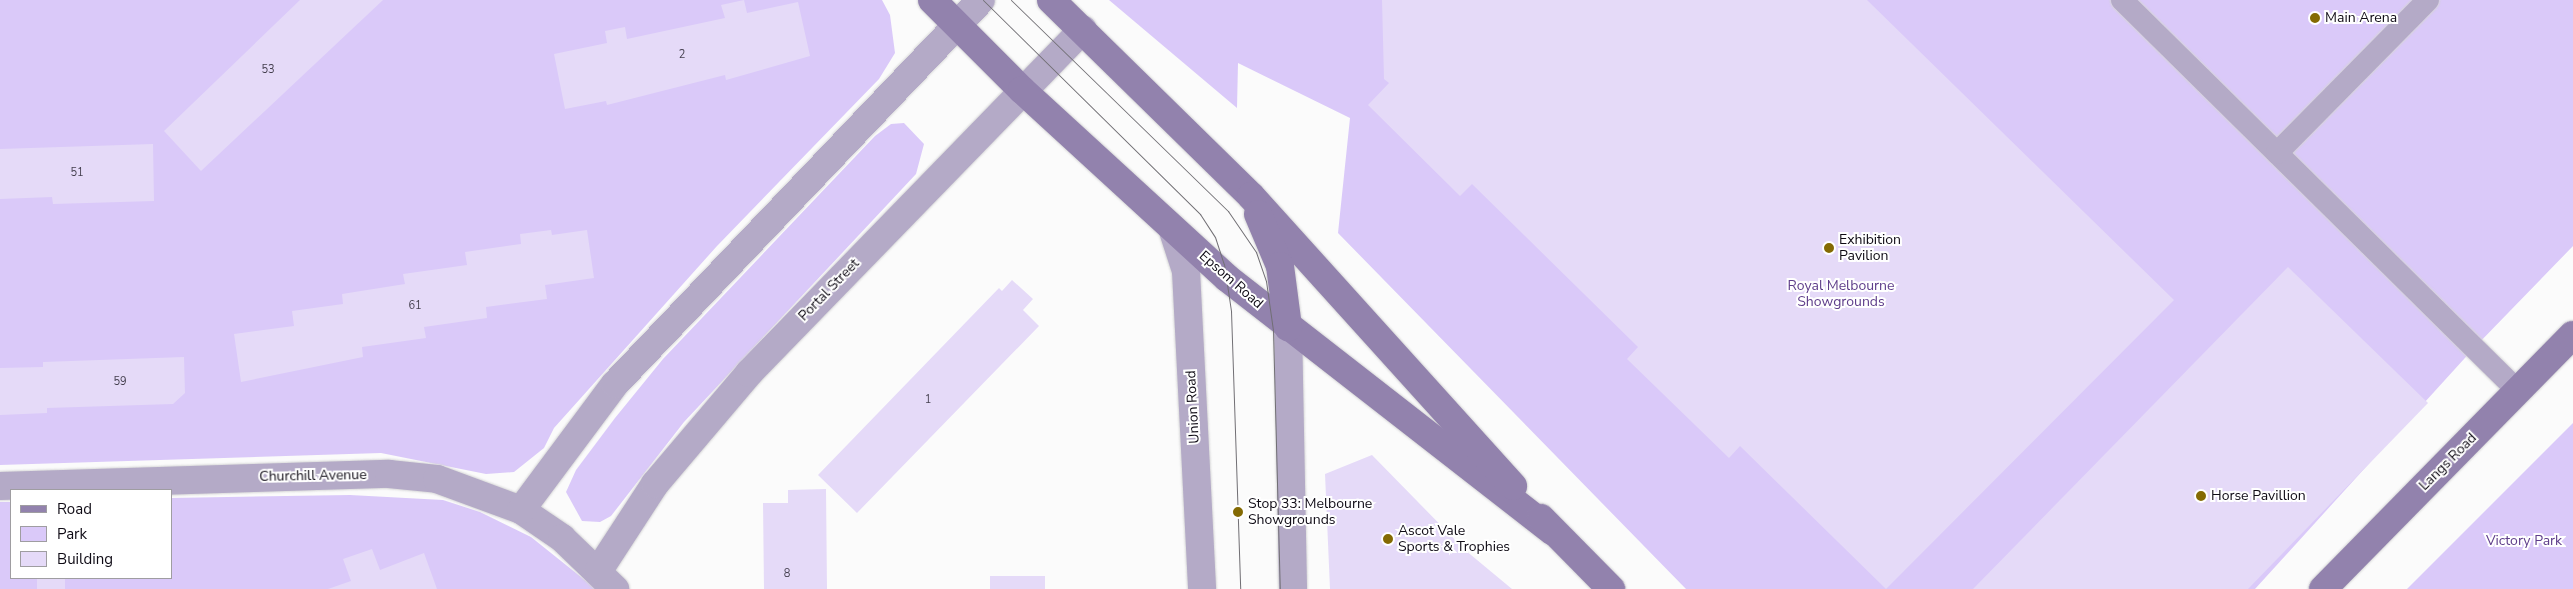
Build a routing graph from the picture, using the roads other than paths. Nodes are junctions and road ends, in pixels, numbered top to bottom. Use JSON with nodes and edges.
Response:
{"nodes":[{"id":1,"x":932,"y":0,"type":"edge"},
{"id":2,"x":982,"y":0,"type":"edge"},
{"id":3,"x":1051,"y":0,"type":"edge"},
{"id":4,"x":2122,"y":0,"type":"edge"},
{"id":5,"x":2428,"y":0,"type":"edge"},
{"id":6,"x":957,"y":24,"type":"junction"},
{"id":7,"x":1083,"y":30,"type":"junction"},
{"id":8,"x":1022,"y":90,"type":"junction"},
{"id":9,"x":2277,"y":153,"type":"junction"},
{"id":10,"x":1238,"y":184,"type":"junction"},
{"id":11,"x":1172,"y":228,"type":"junction"},
{"id":12,"x":1288,"y":327,"type":"junction"},
{"id":13,"x":2573,"y":335,"type":"edge"},
{"id":14,"x":2518,"y":391,"type":"junction"},
{"id":15,"x":0,"y":486,"type":"edge"},
{"id":16,"x":521,"y":510,"type":"junction"},
{"id":17,"x":1553,"y":532,"type":"junction"},
{"id":18,"x":607,"y":580,"type":"edge"},
{"id":19,"x":1605,"y":587,"type":"edge"},
{"id":20,"x":1202,"y":589,"type":"edge"},
{"id":21,"x":1293,"y":589,"type":"edge"},
{"id":22,"x":2322,"y":589,"type":"edge"}],
"edges":[{"from":1,"to":6,"type":"main road","name":"Epsom Road"},
{"from":2,"to":6,"type":"street"},
{"from":3,"to":7,"type":"main road","name":"Epsom Road"},
{"from":4,"to":9,"type":"lane"},
{"from":5,"to":9,"type":"lane"},
{"from":6,"to":8,"type":"main road","name":"Epsom Road"},
{"from":6,"to":16,"type":"street"},
{"from":7,"to":8,"type":"street","name":"Portal Street"},
{"from":7,"to":10,"type":"main road","name":"Epsom Road"},
{"from":8,"to":11,"type":"main road","name":"Epsom Road"},
{"from":8,"to":18,"type":"street","name":"Portal Street"},
{"from":9,"to":14,"type":"lane"},
{"from":10,"to":12,"type":"main road"},
{"from":10,"to":17,"type":"main road","name":"Epsom Road"},
{"from":11,"to":12,"type":"main road","name":"Epsom Road"},
{"from":11,"to":20,"type":"street","name":"Union Road"},
{"from":12,"to":17,"type":"main road","name":"Epsom Road"},
{"from":12,"to":21,"type":"street"},
{"from":13,"to":14,"type":"main road","name":"Langs Road"},
{"from":14,"to":22,"type":"main road","name":"Langs Road"},
{"from":15,"to":16,"type":"street","name":"Churchill Avenue"},
{"from":16,"to":18,"type":"street","name":"Churchill Avenue"},
{"from":17,"to":19,"type":"main road","name":"Epsom Road"}]}
